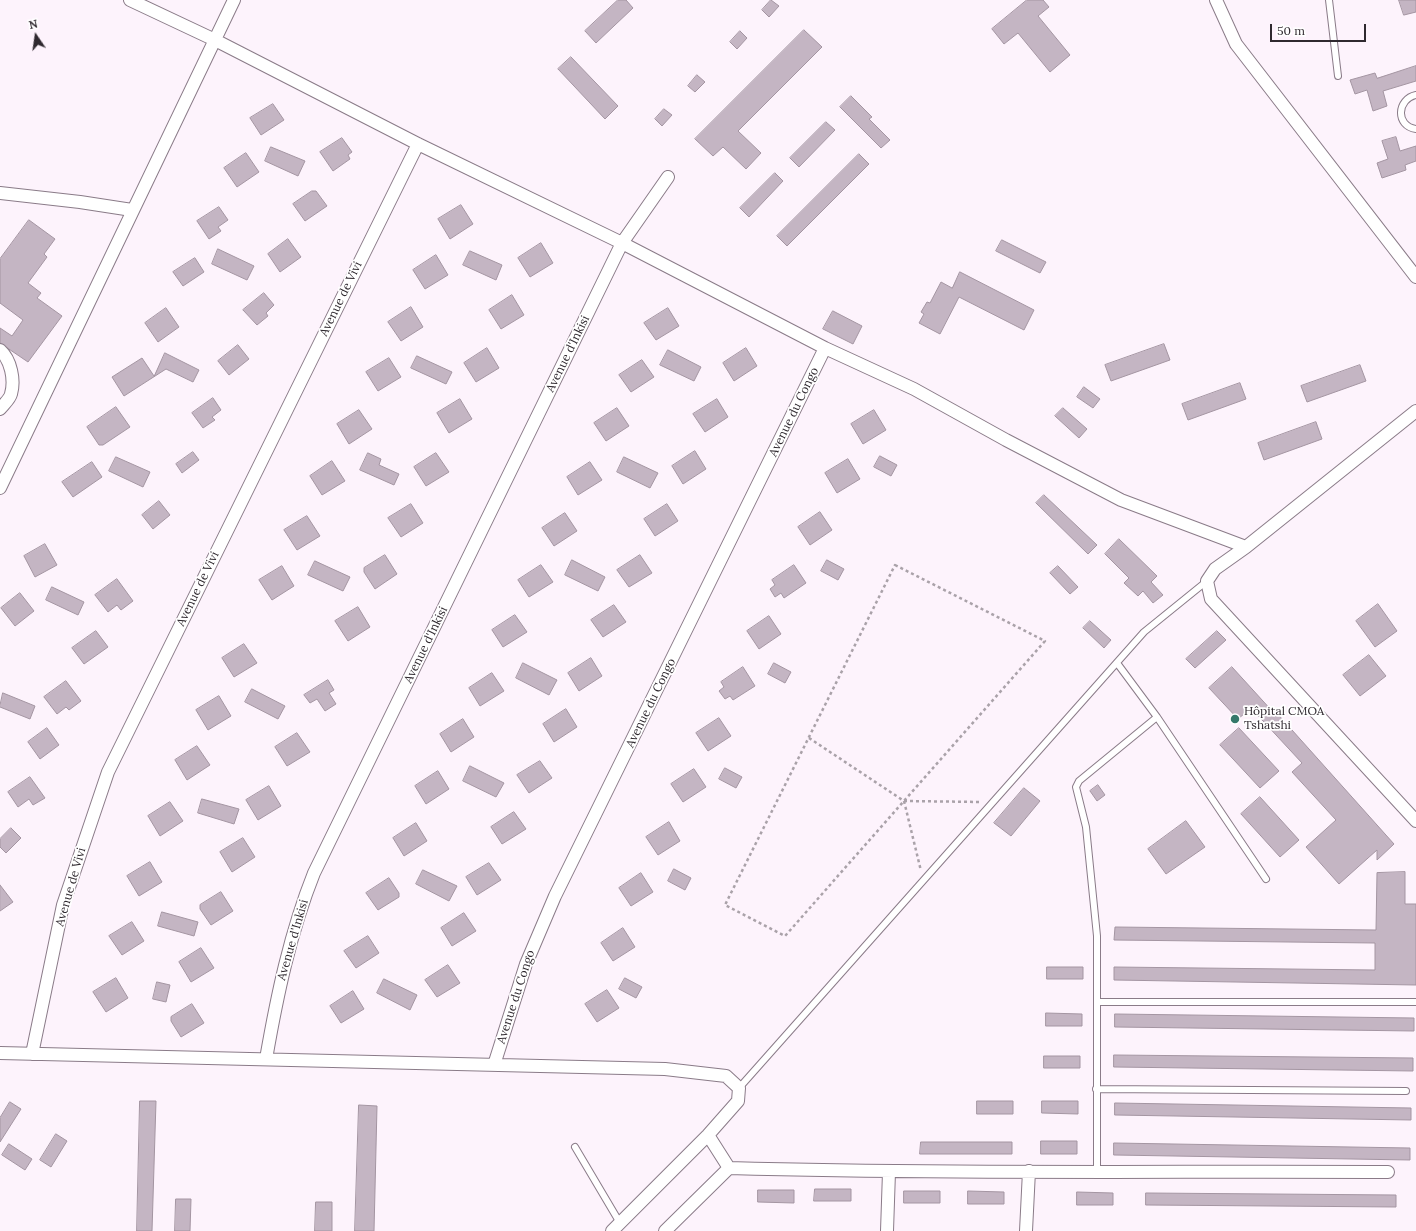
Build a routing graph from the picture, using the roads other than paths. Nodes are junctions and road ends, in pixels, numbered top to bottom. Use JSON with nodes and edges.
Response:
{"nodes":[{"id":1,"x":130,"y":0,"type":"edge"},
{"id":2,"x":234,"y":0,"type":"edge"},
{"id":3,"x":1216,"y":0,"type":"edge"},
{"id":4,"x":1329,"y":0,"type":"edge"},
{"id":5,"x":215,"y":40,"type":"junction"},
{"id":6,"x":1338,"y":76,"type":"dead end"},
{"id":7,"x":1416,"y":95,"type":"edge"},
{"id":8,"x":1416,"y":129,"type":"edge"},
{"id":9,"x":418,"y":144,"type":"junction"},
{"id":10,"x":668,"y":177,"type":"dead end"},
{"id":11,"x":0,"y":193,"type":"edge"},
{"id":12,"x":132,"y":210,"type":"junction"},
{"id":13,"x":622,"y":243,"type":"junction"},
{"id":14,"x":1416,"y":277,"type":"edge"},
{"id":15,"x":825,"y":348,"type":"junction"},
{"id":16,"x":0,"y":350,"type":"edge"},
{"id":17,"x":0,"y":409,"type":"edge"},
{"id":18,"x":1416,"y":411,"type":"edge"},
{"id":19,"x":0,"y":488,"type":"edge"},
{"id":20,"x":1246,"y":547,"type":"junction"},
{"id":21,"x":1207,"y":581,"type":"junction"},
{"id":22,"x":1117,"y":663,"type":"junction"},
{"id":23,"x":1157,"y":717,"type":"junction"},
{"id":24,"x":1416,"y":821,"type":"edge"},
{"id":25,"x":1266,"y":879,"type":"dead end"},
{"id":26,"x":1098,"y":1002,"type":"junction"},
{"id":27,"x":1415,"y":1002,"type":"edge"},
{"id":28,"x":0,"y":1053,"type":"edge"},
{"id":29,"x":32,"y":1054,"type":"junction"},
{"id":30,"x":266,"y":1059,"type":"junction"},
{"id":31,"x":494,"y":1065,"type":"junction"},
{"id":32,"x":739,"y":1088,"type":"junction"},
{"id":33,"x":1096,"y":1089,"type":"junction"},
{"id":34,"x":1406,"y":1091,"type":"dead end"},
{"id":35,"x":708,"y":1135,"type":"junction"},
{"id":36,"x":575,"y":1147,"type":"dead end"},
{"id":37,"x":729,"y":1168,"type":"junction"},
{"id":38,"x":1029,"y":1171,"type":"junction"},
{"id":39,"x":1097,"y":1171,"type":"junction"},
{"id":40,"x":889,"y":1172,"type":"junction"},
{"id":41,"x":1388,"y":1172,"type":"dead end"},
{"id":42,"x":616,"y":1227,"type":"edge"},
{"id":43,"x":665,"y":1231,"type":"edge"},
{"id":44,"x":887,"y":1231,"type":"edge"},
{"id":45,"x":1026,"y":1231,"type":"edge"}],
"edges":[{"from":1,"to":5,"type":"street"},
{"from":2,"to":5,"type":"street"},
{"from":3,"to":14,"type":"street"},
{"from":4,"to":6,"type":"lane"},
{"from":5,"to":9,"type":"street"},
{"from":5,"to":12,"type":"street"},
{"from":7,"to":8,"type":"lane"},
{"from":9,"to":13,"type":"street"},
{"from":9,"to":29,"type":"street","name":"Avenue de Vivi"},
{"from":10,"to":13,"type":"street","name":"Avenue d'Inkisi"},
{"from":11,"to":12,"type":"street"},
{"from":12,"to":19,"type":"street"},
{"from":13,"to":15,"type":"street"},
{"from":13,"to":30,"type":"street","name":"Avenue d'Inkisi"},
{"from":15,"to":20,"type":"street"},
{"from":15,"to":31,"type":"street","name":"Avenue du Congo"},
{"from":16,"to":17,"type":"street"},
{"from":18,"to":20,"type":"street"},
{"from":20,"to":21,"type":"street"},
{"from":21,"to":22,"type":"lane"},
{"from":21,"to":24,"type":"street"},
{"from":22,"to":23,"type":"lane"},
{"from":22,"to":32,"type":"lane"},
{"from":23,"to":25,"type":"lane"},
{"from":23,"to":26,"type":"lane"},
{"from":26,"to":27,"type":"lane"},
{"from":26,"to":33,"type":"lane"},
{"from":28,"to":29,"type":"street"},
{"from":29,"to":30,"type":"street"},
{"from":30,"to":31,"type":"street"},
{"from":31,"to":32,"type":"street"},
{"from":32,"to":35,"type":"street"},
{"from":33,"to":34,"type":"lane"},
{"from":33,"to":39,"type":"lane"},
{"from":35,"to":37,"type":"street"},
{"from":35,"to":42,"type":"street"},
{"from":36,"to":42,"type":"lane"},
{"from":37,"to":40,"type":"street"},
{"from":37,"to":43,"type":"street"},
{"from":38,"to":39,"type":"street"},
{"from":38,"to":40,"type":"street"},
{"from":38,"to":45,"type":"street"},
{"from":39,"to":41,"type":"street"},
{"from":40,"to":44,"type":"street"}]}
